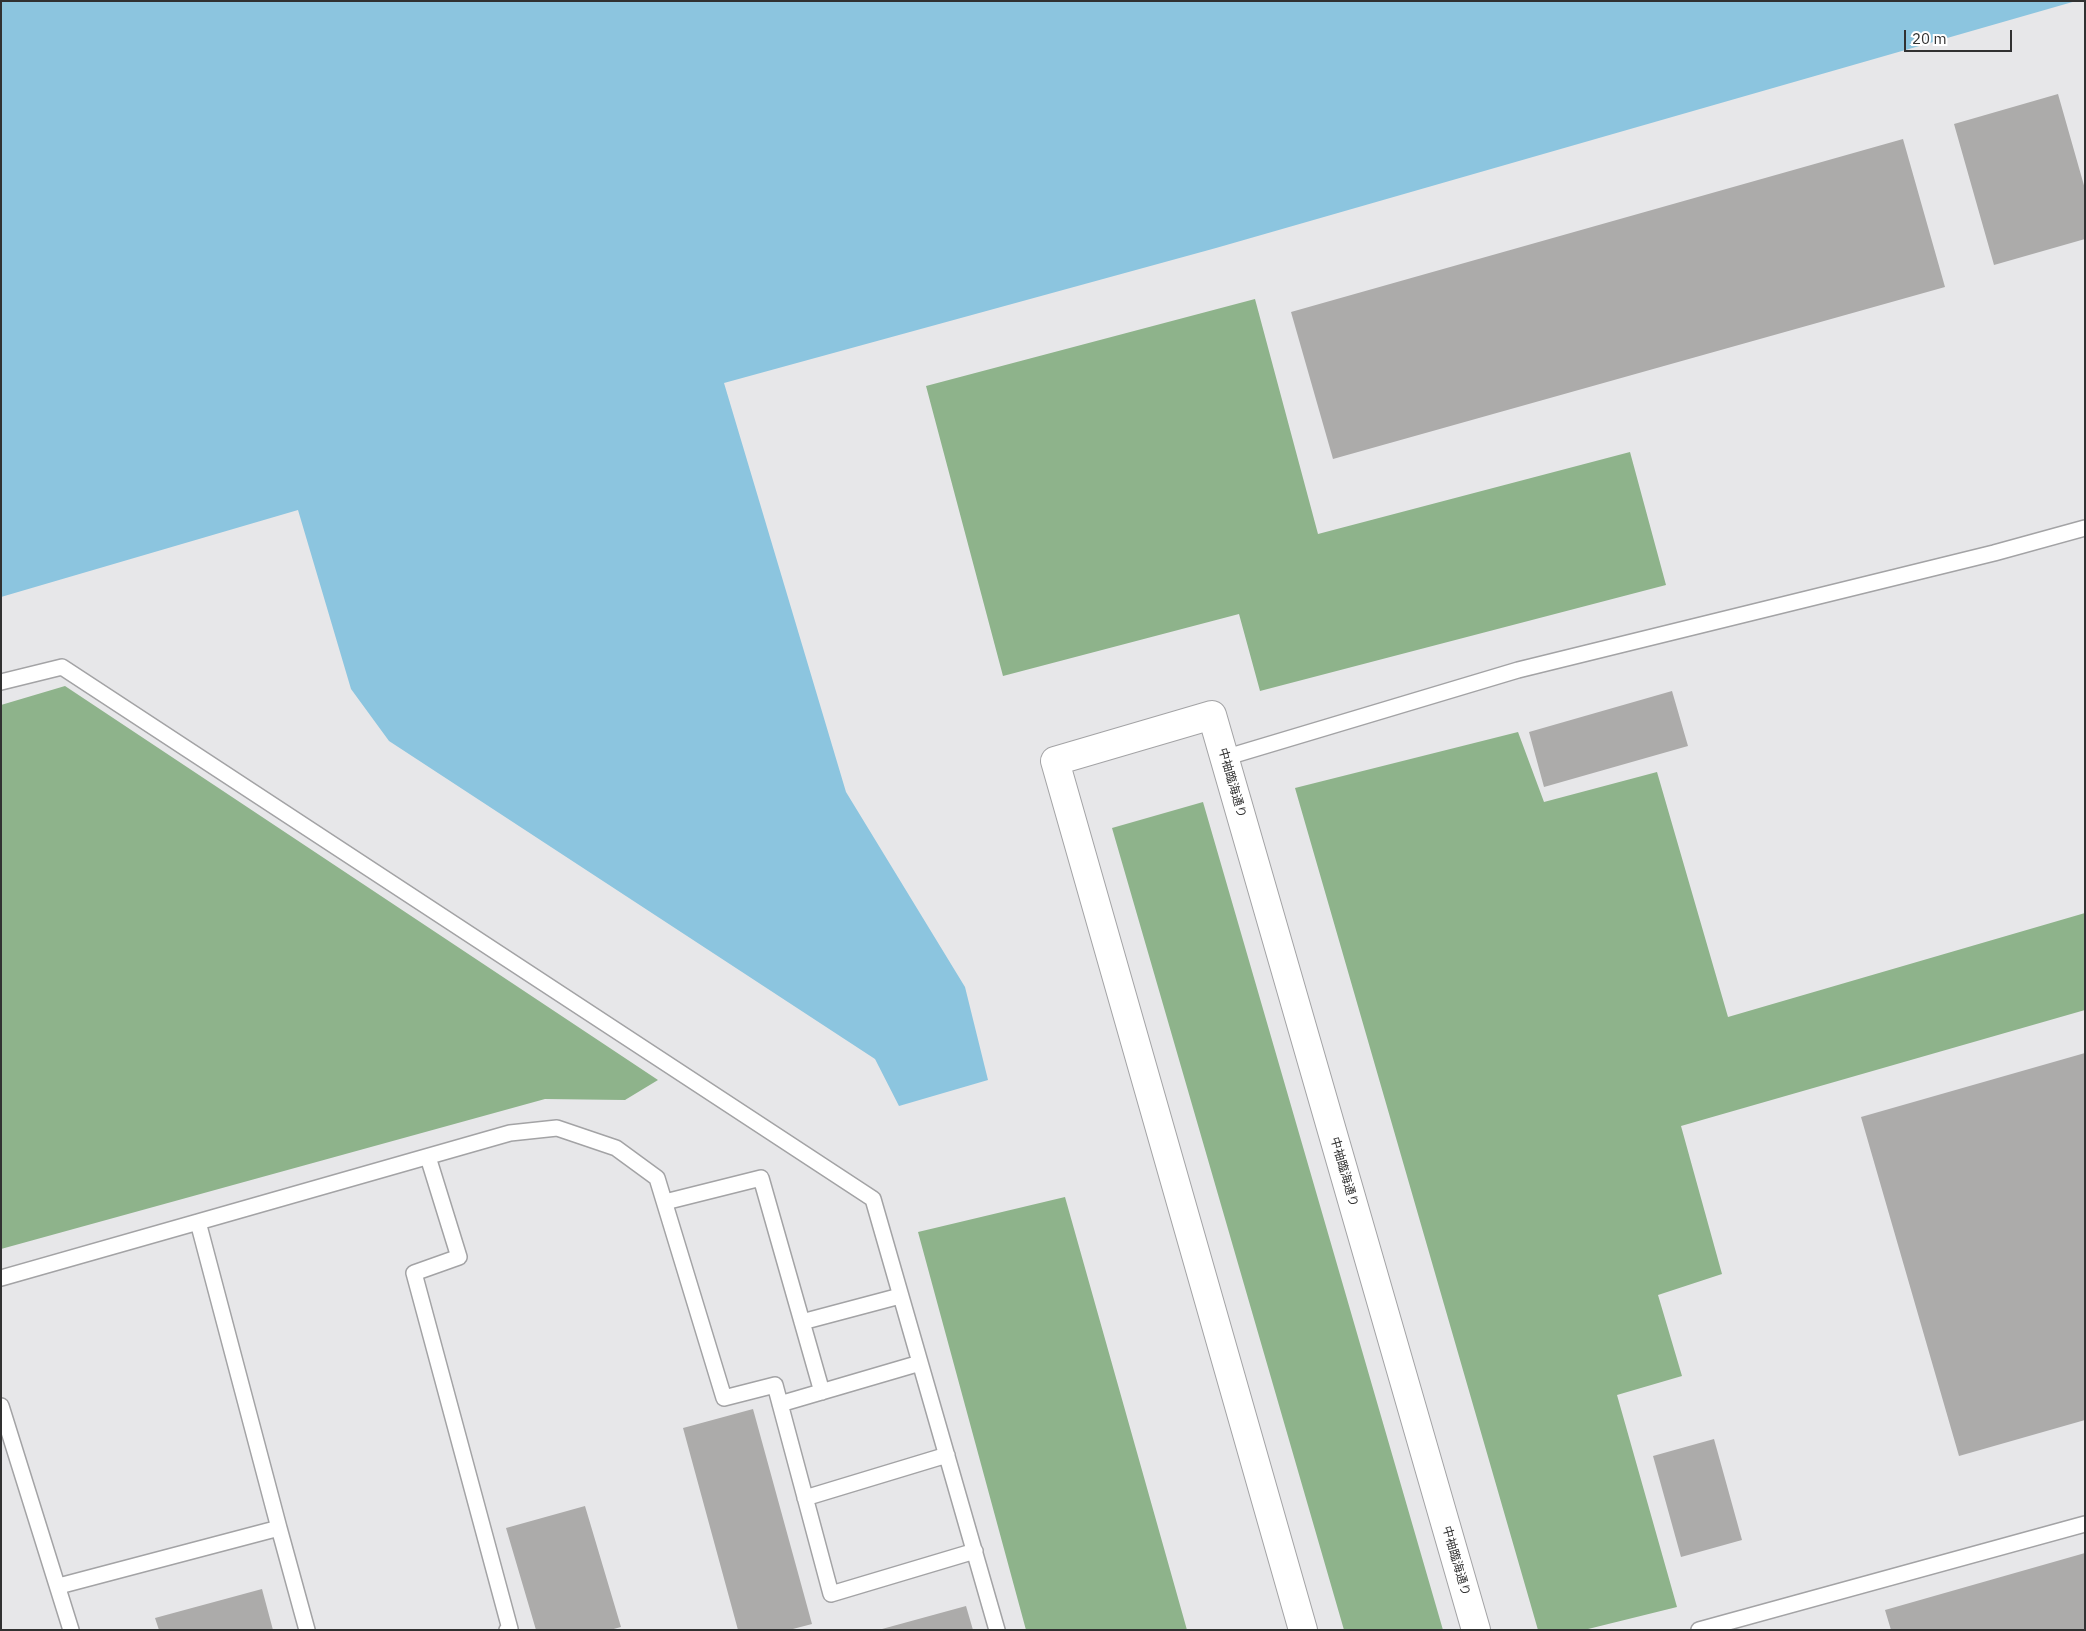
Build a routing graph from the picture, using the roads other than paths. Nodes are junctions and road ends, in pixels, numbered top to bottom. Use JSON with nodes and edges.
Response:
{"nodes":[{"id":1,"x":2085,"y":528,"type":"edge"},
{"id":2,"x":1,"y":682,"type":"edge"},
{"id":3,"x":1224,"y":758,"type":"junction"},
{"id":4,"x":428,"y":1157,"type":"junction"},
{"id":5,"x":665,"y":1202,"type":"junction"},
{"id":6,"x":198,"y":1222,"type":"junction"},
{"id":7,"x":1,"y":1278,"type":"edge"},
{"id":8,"x":900,"y":1296,"type":"junction"},
{"id":9,"x":802,"y":1322,"type":"junction"},
{"id":10,"x":920,"y":1363,"type":"junction"},
{"id":11,"x":822,"y":1392,"type":"junction"},
{"id":12,"x":780,"y":1404,"type":"junction"},
{"id":13,"x":3,"y":1416,"type":"edge"},
{"id":14,"x":947,"y":1455,"type":"junction"},
{"id":15,"x":805,"y":1498,"type":"junction"},
{"id":16,"x":2085,"y":1524,"type":"edge"},
{"id":17,"x":279,"y":1528,"type":"junction"},
{"id":18,"x":975,"y":1551,"type":"junction"},
{"id":19,"x":59,"y":1586,"type":"junction"},
{"id":20,"x":71,"y":1630,"type":"edge"},
{"id":21,"x":307,"y":1630,"type":"edge"},
{"id":22,"x":507,"y":1630,"type":"edge"},
{"id":23,"x":997,"y":1630,"type":"edge"},
{"id":24,"x":1303,"y":1630,"type":"edge"},
{"id":25,"x":1476,"y":1630,"type":"edge"},
{"id":26,"x":1699,"y":1630,"type":"edge"}],
"edges":[{"from":1,"to":3,"type":"lane"},
{"from":2,"to":8,"type":"lane"},
{"from":3,"to":24,"type":"street","name":"中袖臨海通り"},
{"from":3,"to":25,"type":"street","name":"中袖臨海通り"},
{"from":4,"to":5,"type":"lane"},
{"from":4,"to":6,"type":"lane"},
{"from":4,"to":22,"type":"lane"},
{"from":5,"to":9,"type":"lane"},
{"from":5,"to":12,"type":"lane"},
{"from":6,"to":7,"type":"lane"},
{"from":6,"to":17,"type":"lane"},
{"from":8,"to":9,"type":"lane"},
{"from":8,"to":10,"type":"lane"},
{"from":9,"to":11,"type":"lane"},
{"from":10,"to":11,"type":"lane"},
{"from":10,"to":14,"type":"lane"},
{"from":11,"to":12,"type":"lane"},
{"from":12,"to":15,"type":"lane"},
{"from":13,"to":19,"type":"lane"},
{"from":14,"to":15,"type":"lane"},
{"from":14,"to":18,"type":"lane"},
{"from":15,"to":18,"type":"lane"},
{"from":16,"to":26,"type":"lane"},
{"from":17,"to":19,"type":"lane"},
{"from":17,"to":21,"type":"lane"},
{"from":18,"to":23,"type":"lane"},
{"from":19,"to":20,"type":"lane"}]}
